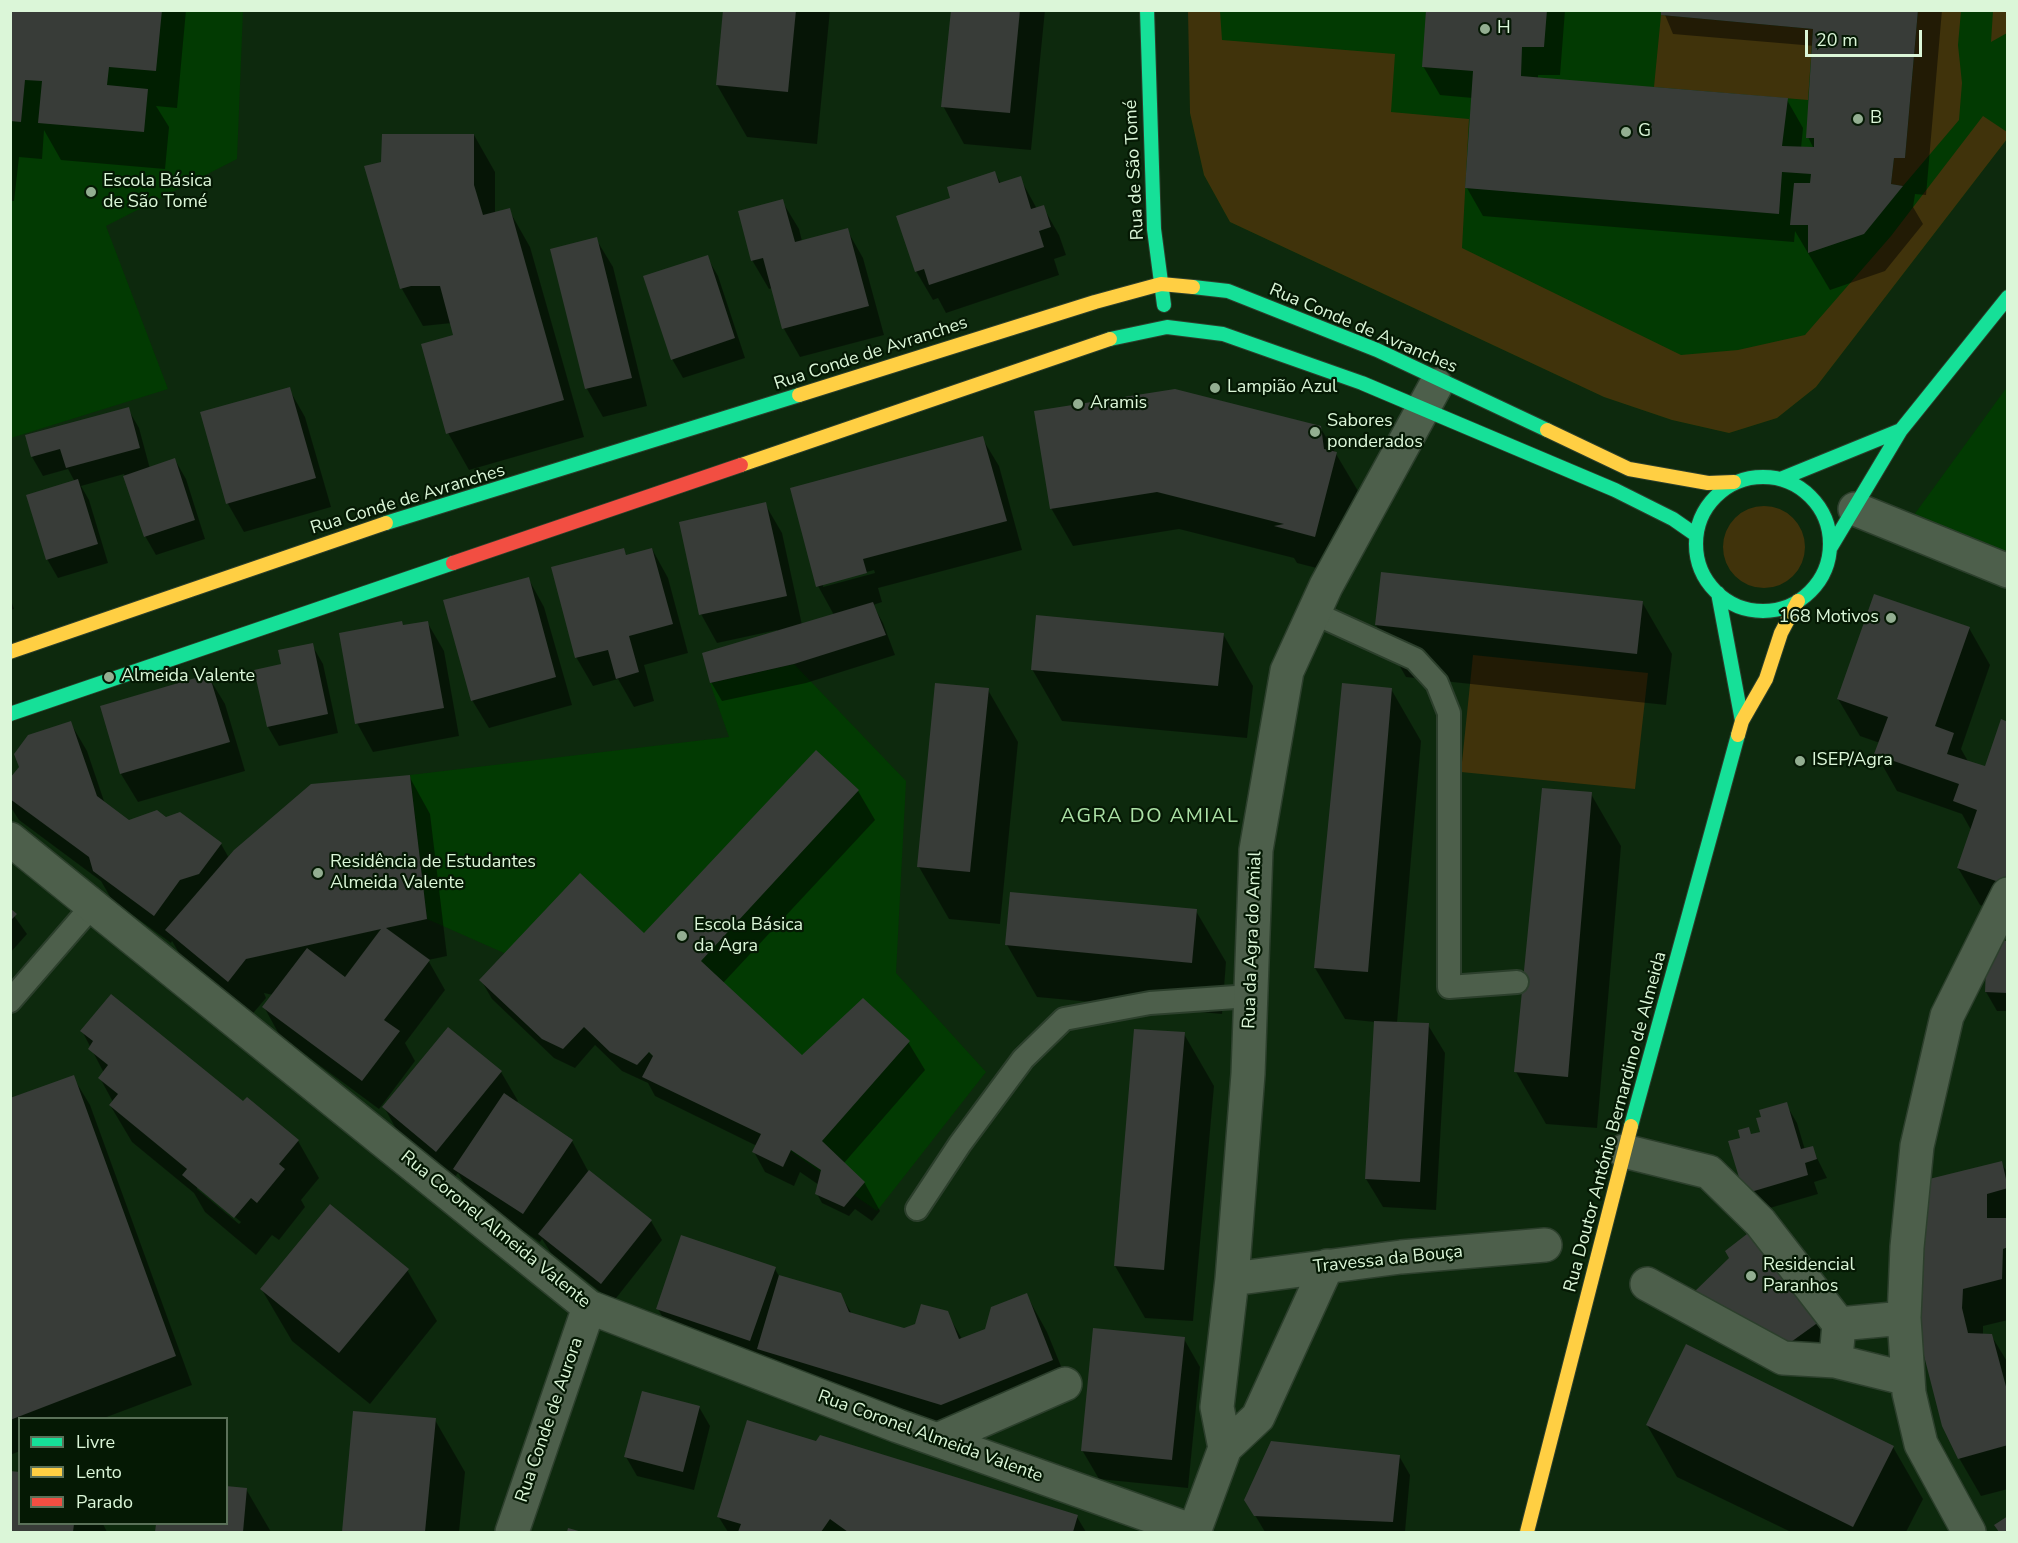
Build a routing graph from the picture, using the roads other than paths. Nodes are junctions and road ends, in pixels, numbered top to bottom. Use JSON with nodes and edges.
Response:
{"nodes":[{"id":1,"x":1147,"y":10,"type":"edge"},
{"id":2,"x":1161,"y":284,"type":"junction"},
{"id":3,"x":2007,"y":297,"type":"edge"},
{"id":4,"x":1167,"y":327,"type":"junction"},
{"id":5,"x":1438,"y":379,"type":"junction"},
{"id":6,"x":1423,"y":411,"type":"junction"},
{"id":7,"x":1901,"y":430,"type":"junction"},
{"id":8,"x":1783,"y":478,"type":"junction"},
{"id":9,"x":1734,"y":482,"type":"junction"},
{"id":10,"x":1855,"y":510,"type":"junction"},
{"id":11,"x":1696,"y":535,"type":"junction"},
{"id":12,"x":1831,"y":547,"type":"junction"},
{"id":13,"x":2007,"y":571,"type":"edge"},
{"id":14,"x":1718,"y":593,"type":"junction"},
{"id":15,"x":1798,"y":601,"type":"junction"},
{"id":16,"x":1314,"y":613,"type":"junction"},
{"id":17,"x":10,"y":652,"type":"edge"},
{"id":18,"x":10,"y":714,"type":"edge"},
{"id":19,"x":1742,"y":721,"type":"junction"},
{"id":20,"x":10,"y":839,"type":"edge"},
{"id":21,"x":2007,"y":894,"type":"edge"},
{"id":22,"x":93,"y":905,"type":"junction"},
{"id":23,"x":1517,"y":982,"type":"dead end"},
{"id":24,"x":1250,"y":996,"type":"junction"},
{"id":25,"x":10,"y":1001,"type":"edge"},
{"id":26,"x":1624,"y":1150,"type":"junction"},
{"id":27,"x":917,"y":1209,"type":"dead end"},
{"id":28,"x":1545,"y":1245,"type":"dead end"},
{"id":29,"x":1327,"y":1266,"type":"junction"},
{"id":30,"x":1232,"y":1279,"type":"junction"},
{"id":31,"x":1647,"y":1284,"type":"dead end"},
{"id":32,"x":589,"y":1307,"type":"junction"},
{"id":33,"x":1904,"y":1318,"type":"junction"},
{"id":34,"x":1839,"y":1324,"type":"junction"},
{"id":35,"x":1835,"y":1361,"type":"junction"},
{"id":36,"x":1908,"y":1379,"type":"junction"},
{"id":37,"x":1065,"y":1384,"type":"dead end"},
{"id":38,"x":937,"y":1440,"type":"junction"},
{"id":39,"x":1225,"y":1448,"type":"junction"},
{"id":40,"x":1195,"y":1532,"type":"edge"},
{"id":41,"x":512,"y":1533,"type":"edge"},
{"id":42,"x":1527,"y":1533,"type":"edge"},
{"id":43,"x":1969,"y":1533,"type":"edge"}],
"edges":[{"from":1,"to":2,"type":"street","name":"Rua de São Tomé"},
{"from":2,"to":4,"type":"street","name":"Rua de São Tomé"},
{"from":2,"to":5,"type":"street","name":"Rua Conde de Avranches"},
{"from":2,"to":17,"type":"street","name":"Rua Conde de Avranches"},
{"from":3,"to":7,"type":"street"},
{"from":4,"to":6,"type":"street"},
{"from":4,"to":18,"type":"street"},
{"from":5,"to":6,"type":"street","name":"Rua da Agra do Amial"},
{"from":5,"to":9,"type":"street","name":"Rua Conde de Avranches"},
{"from":6,"to":11,"type":"street"},
{"from":6,"to":16,"type":"street","name":"Rua da Agra do Amial"},
{"from":7,"to":8,"type":"street"},
{"from":7,"to":10,"type":"street"},
{"from":8,"to":9,"type":"street"},
{"from":8,"to":12,"type":"street"},
{"from":9,"to":11,"type":"street"},
{"from":10,"to":12,"type":"street"},
{"from":10,"to":13,"type":"street"},
{"from":11,"to":14,"type":"street"},
{"from":12,"to":15,"type":"street"},
{"from":14,"to":15,"type":"street"},
{"from":14,"to":19,"type":"street","name":"Rua Doutor António Bernardino de Almeida"},
{"from":15,"to":19,"type":"street","name":"Rua Doutor António Bernardino de Almeida"},
{"from":16,"to":23,"type":"lane"},
{"from":16,"to":24,"type":"street","name":"Rua da Agra do Amial"},
{"from":19,"to":26,"type":"street","name":"Rua Doutor António Bernardino de Almeida"},
{"from":20,"to":22,"type":"street","name":"Rua Coronel Almeida Valente"},
{"from":21,"to":33,"type":"street"},
{"from":22,"to":25,"type":"lane"},
{"from":22,"to":32,"type":"street","name":"Rua Coronel Almeida Valente"},
{"from":24,"to":27,"type":"lane"},
{"from":24,"to":30,"type":"street","name":"Rua da Agra do Amial"},
{"from":26,"to":34,"type":"street"},
{"from":26,"to":42,"type":"street","name":"Rua Doutor António Bernardino de Almeida"},
{"from":28,"to":29,"type":"street","name":"Travessa da Bouça"},
{"from":29,"to":30,"type":"street","name":"Travessa da Bouça"},
{"from":29,"to":39,"type":"street"},
{"from":30,"to":39,"type":"street","name":"Rua da Agra do Amial"},
{"from":31,"to":35,"type":"street"},
{"from":32,"to":38,"type":"street","name":"Rua Coronel Almeida Valente"},
{"from":32,"to":41,"type":"street","name":"Rua Conde de Aurora"},
{"from":33,"to":34,"type":"street"},
{"from":33,"to":36,"type":"street"},
{"from":34,"to":35,"type":"street"},
{"from":35,"to":36,"type":"street"},
{"from":36,"to":43,"type":"street"},
{"from":37,"to":38,"type":"street"},
{"from":38,"to":40,"type":"street","name":"Rua Coronel Almeida Valente"},
{"from":39,"to":40,"type":"street"}]}
